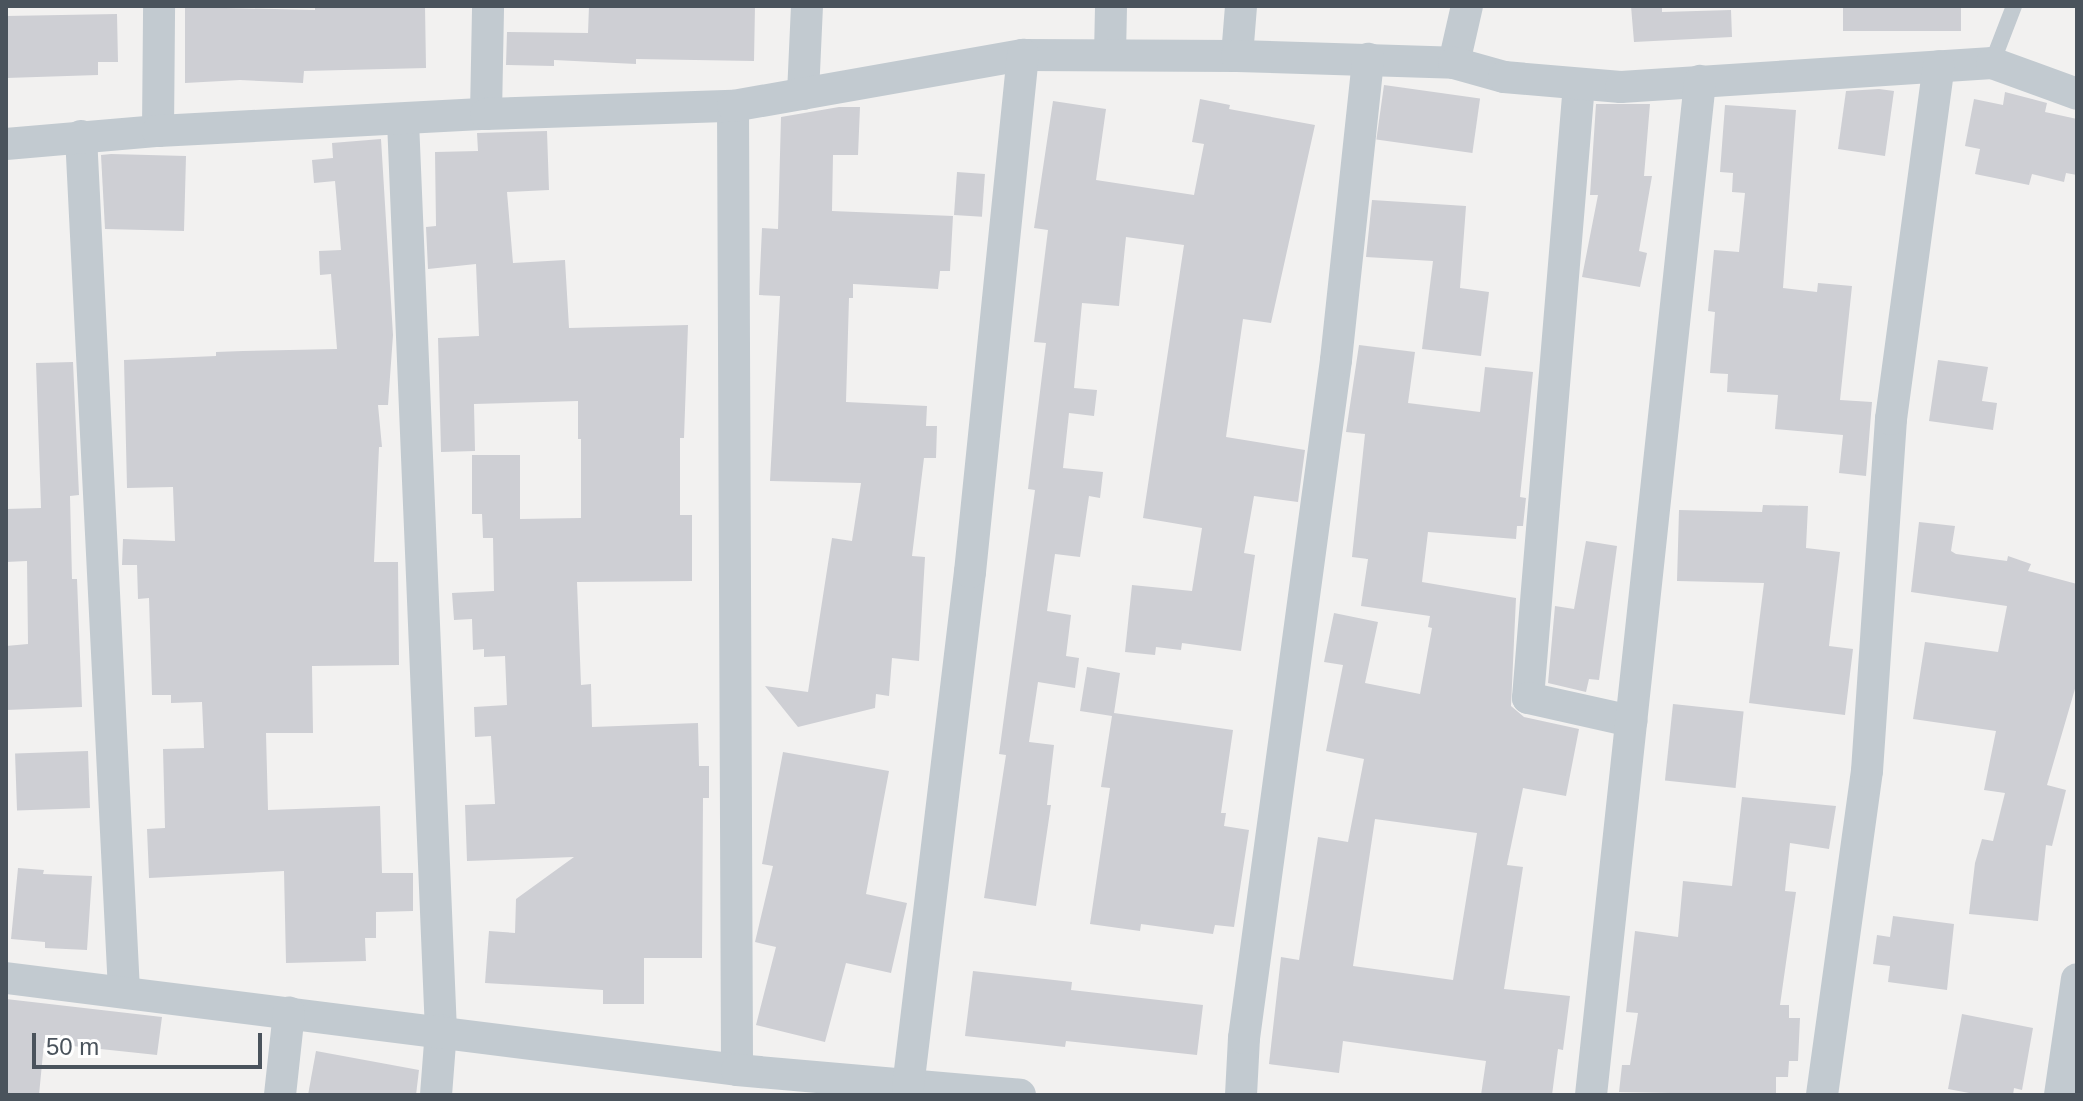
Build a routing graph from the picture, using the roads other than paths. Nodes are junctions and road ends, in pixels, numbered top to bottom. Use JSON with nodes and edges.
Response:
{"nodes":[{"id":1,"x":159,"y":6,"type":"edge"},
{"id":2,"x":488,"y":6,"type":"edge"},
{"id":3,"x":807,"y":6,"type":"edge"},
{"id":4,"x":1111,"y":6,"type":"edge"},
{"id":5,"x":1241,"y":6,"type":"edge"},
{"id":6,"x":1467,"y":6,"type":"edge"},
{"id":7,"x":2014,"y":6,"type":"edge"},
{"id":8,"x":1023,"y":55,"type":"junction"},
{"id":9,"x":1110,"y":55,"type":"junction"},
{"id":10,"x":1237,"y":56,"type":"junction"},
{"id":11,"x":1368,"y":59,"type":"junction"},
{"id":12,"x":1454,"y":63,"type":"junction"},
{"id":13,"x":1992,"y":63,"type":"junction"},
{"id":14,"x":1939,"y":66,"type":"junction"},
{"id":15,"x":1700,"y":81,"type":"junction"},
{"id":16,"x":1579,"y":84,"type":"junction"},
{"id":17,"x":803,"y":94,"type":"junction"},
{"id":18,"x":2077,"y":94,"type":"edge"},
{"id":19,"x":733,"y":106,"type":"junction"},
{"id":20,"x":486,"y":114,"type":"junction"},
{"id":21,"x":403,"y":121,"type":"junction"},
{"id":22,"x":158,"y":131,"type":"junction"},
{"id":23,"x":81,"y":136,"type":"junction"},
{"id":24,"x":6,"y":144,"type":"edge"},
{"id":25,"x":1631,"y":721,"type":"junction"},
{"id":26,"x":6,"y":978,"type":"edge"},
{"id":27,"x":2077,"y":979,"type":"edge"},
{"id":28,"x":124,"y":992,"type":"junction"},
{"id":29,"x":289,"y":1012,"type":"junction"},
{"id":30,"x":441,"y":1030,"type":"junction"},
{"id":31,"x":737,"y":1070,"type":"junction"},
{"id":32,"x":908,"y":1087,"type":"junction"},
{"id":33,"x":280,"y":1095,"type":"edge"},
{"id":34,"x":436,"y":1095,"type":"edge"},
{"id":35,"x":1020,"y":1095,"type":"edge"},
{"id":36,"x":1241,"y":1095,"type":"edge"},
{"id":37,"x":1591,"y":1095,"type":"edge"},
{"id":38,"x":1822,"y":1095,"type":"edge"},
{"id":39,"x":2060,"y":1095,"type":"edge"}],
"edges":[{"from":1,"to":22,"type":"street"},
{"from":2,"to":20,"type":"street"},
{"from":3,"to":17,"type":"street"},
{"from":4,"to":9,"type":"street"},
{"from":5,"to":10,"type":"street"},
{"from":6,"to":12,"type":"street"},
{"from":7,"to":13,"type":"lane"},
{"from":8,"to":9,"type":"street"},
{"from":8,"to":17,"type":"street"},
{"from":8,"to":32,"type":"street"},
{"from":9,"to":10,"type":"street"},
{"from":10,"to":11,"type":"street"},
{"from":11,"to":12,"type":"street"},
{"from":11,"to":36,"type":"street"},
{"from":12,"to":16,"type":"street"},
{"from":13,"to":14,"type":"street"},
{"from":13,"to":18,"type":"street"},
{"from":14,"to":15,"type":"street"},
{"from":14,"to":38,"type":"street"},
{"from":15,"to":16,"type":"street"},
{"from":15,"to":25,"type":"street"},
{"from":16,"to":25,"type":"street"},
{"from":17,"to":19,"type":"street"},
{"from":19,"to":20,"type":"street"},
{"from":19,"to":31,"type":"street"},
{"from":20,"to":21,"type":"street"},
{"from":21,"to":22,"type":"street"},
{"from":21,"to":30,"type":"street"},
{"from":22,"to":23,"type":"street"},
{"from":23,"to":24,"type":"street"},
{"from":23,"to":28,"type":"street"},
{"from":25,"to":37,"type":"street"},
{"from":26,"to":28,"type":"street"},
{"from":27,"to":39,"type":"street"},
{"from":28,"to":29,"type":"street"},
{"from":29,"to":30,"type":"street"},
{"from":29,"to":33,"type":"street"},
{"from":30,"to":31,"type":"street"},
{"from":30,"to":34,"type":"street"},
{"from":31,"to":32,"type":"street"},
{"from":32,"to":35,"type":"street"}]}
